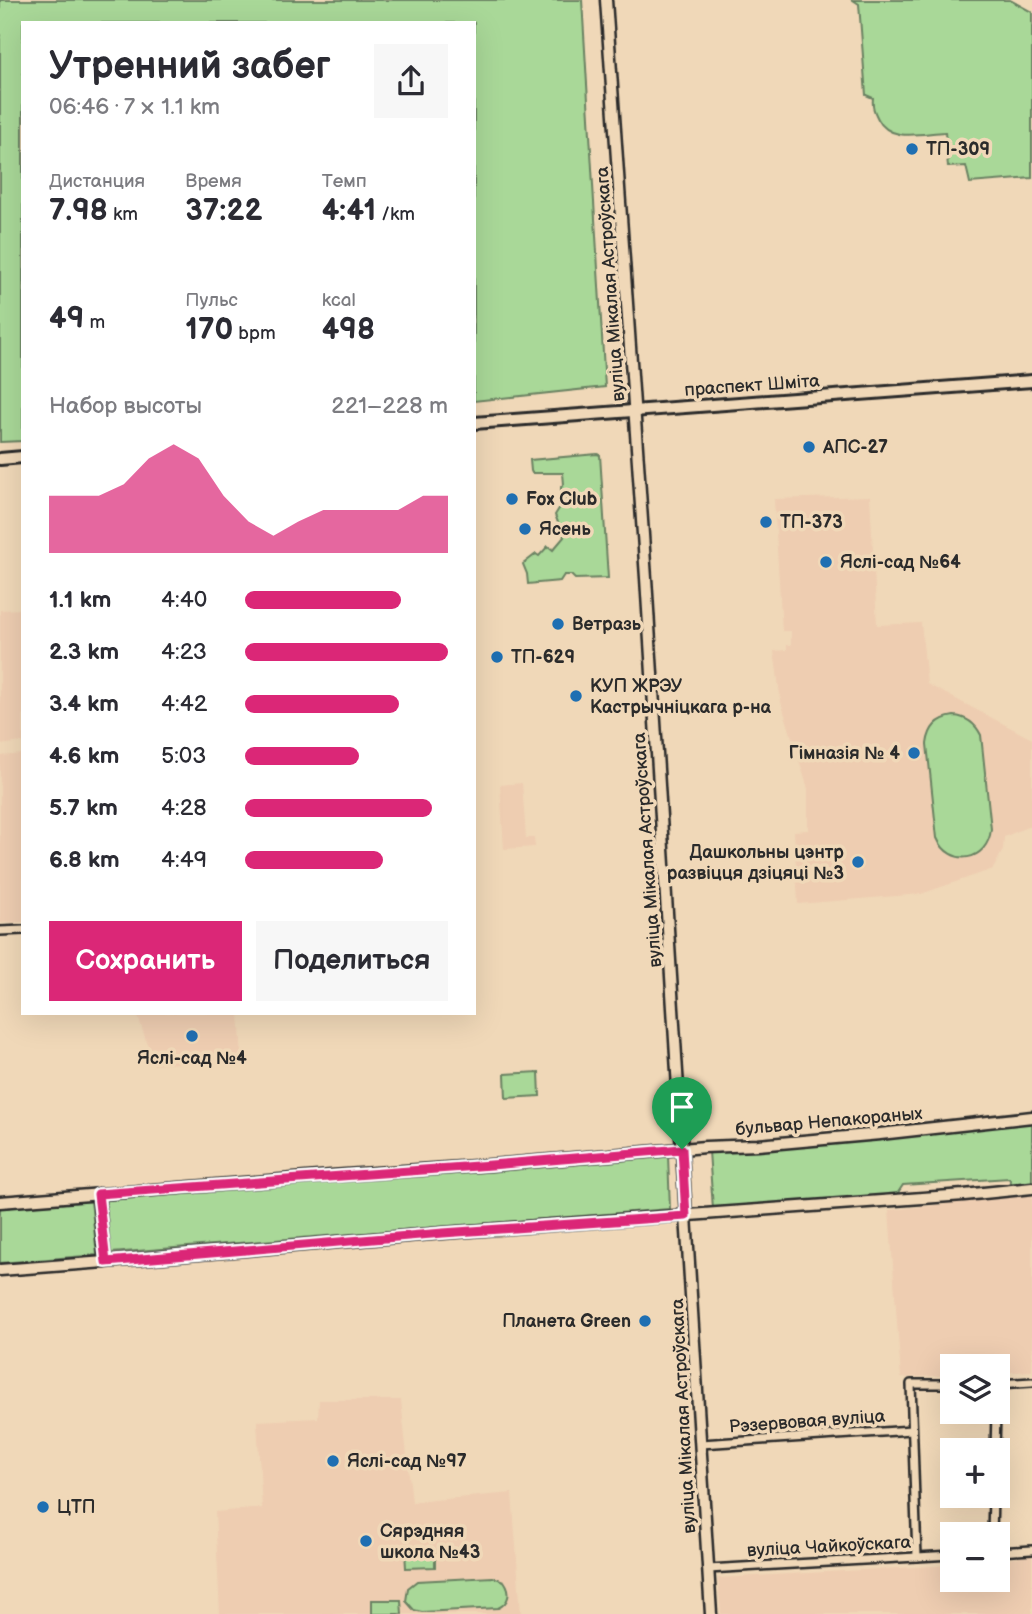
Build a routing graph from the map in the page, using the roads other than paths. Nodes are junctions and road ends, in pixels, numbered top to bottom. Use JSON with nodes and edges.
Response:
{"nodes":[{"id":1,"x":606,"y":0,"type":"edge"},
{"id":2,"x":1032,"y":381,"type":"edge"},
{"id":3,"x":634,"y":412,"type":"junction"},
{"id":4,"x":476,"y":423,"type":"edge"},
{"id":5,"x":21,"y":457,"type":"edge"},
{"id":6,"x":0,"y":459,"type":"edge"},
{"id":7,"x":21,"y":930,"type":"edge"},
{"id":8,"x":0,"y":931,"type":"edge"},
{"id":9,"x":1032,"y":1117,"type":"edge"},
{"id":10,"x":682,"y":1149,"type":"junction"},
{"id":11,"x":1032,"y":1188,"type":"edge"},
{"id":12,"x":98,"y":1194,"type":"junction"},
{"id":13,"x":0,"y":1202,"type":"edge"},
{"id":14,"x":686,"y":1216,"type":"junction"},
{"id":15,"x":106,"y":1262,"type":"junction"},
{"id":16,"x":0,"y":1270,"type":"edge"},
{"id":17,"x":1032,"y":1381,"type":"edge"},
{"id":18,"x":1010,"y":1383,"type":"edge"},
{"id":19,"x":940,"y":1384,"type":"edge"},
{"id":20,"x":912,"y":1430,"type":"junction"},
{"id":21,"x":701,"y":1444,"type":"junction"},
{"id":22,"x":1032,"y":1550,"type":"edge"},
{"id":23,"x":1010,"y":1551,"type":"edge"},
{"id":24,"x":940,"y":1556,"type":"edge"},
{"id":25,"x":917,"y":1557,"type":"junction"},
{"id":26,"x":708,"y":1569,"type":"junction"},
{"id":27,"x":711,"y":1614,"type":"edge"}],
"edges":[{"from":1,"to":3,"type":"main road","name":"вуліца Мікалая Астроўскага"},
{"from":2,"to":3,"type":"main road","name":"праспект Шміта"},
{"from":3,"to":4,"type":"main road","name":"праспект Шміта"},
{"from":3,"to":10,"type":"main road","name":"вуліца Мікалая Астроўскага"},
{"from":5,"to":6,"type":"main road"},
{"from":7,"to":8,"type":"street"},
{"from":9,"to":10,"type":"main road","name":"бульвар Непакораных"},
{"from":10,"to":12,"type":"main road","name":"бульвар Непакораных"},
{"from":10,"to":14,"type":"main road","name":"вуліца Мікалая Астроўскага"},
{"from":11,"to":14,"type":"main road"},
{"from":12,"to":13,"type":"main road","name":"бульвар Непакораных"},
{"from":12,"to":15,"type":"main road"},
{"from":14,"to":15,"type":"main road"},
{"from":14,"to":21,"type":"main road","name":"вуліца Мікалая Астроўскага"},
{"from":15,"to":16,"type":"main road"},
{"from":17,"to":18,"type":"street"},
{"from":19,"to":20,"type":"street","name":"Рэзервовая вуліца"},
{"from":20,"to":21,"type":"street","name":"Рэзервовая вуліца"},
{"from":20,"to":25,"type":"street"},
{"from":21,"to":26,"type":"main road","name":"вуліца Мікалая Астроўскага"},
{"from":22,"to":23,"type":"street"},
{"from":24,"to":25,"type":"street","name":"вуліца Чайкоўскага"},
{"from":25,"to":26,"type":"street","name":"вуліца Чайкоўскага"},
{"from":26,"to":27,"type":"main road","name":"вуліца Мікалая Астроўскага"}]}
